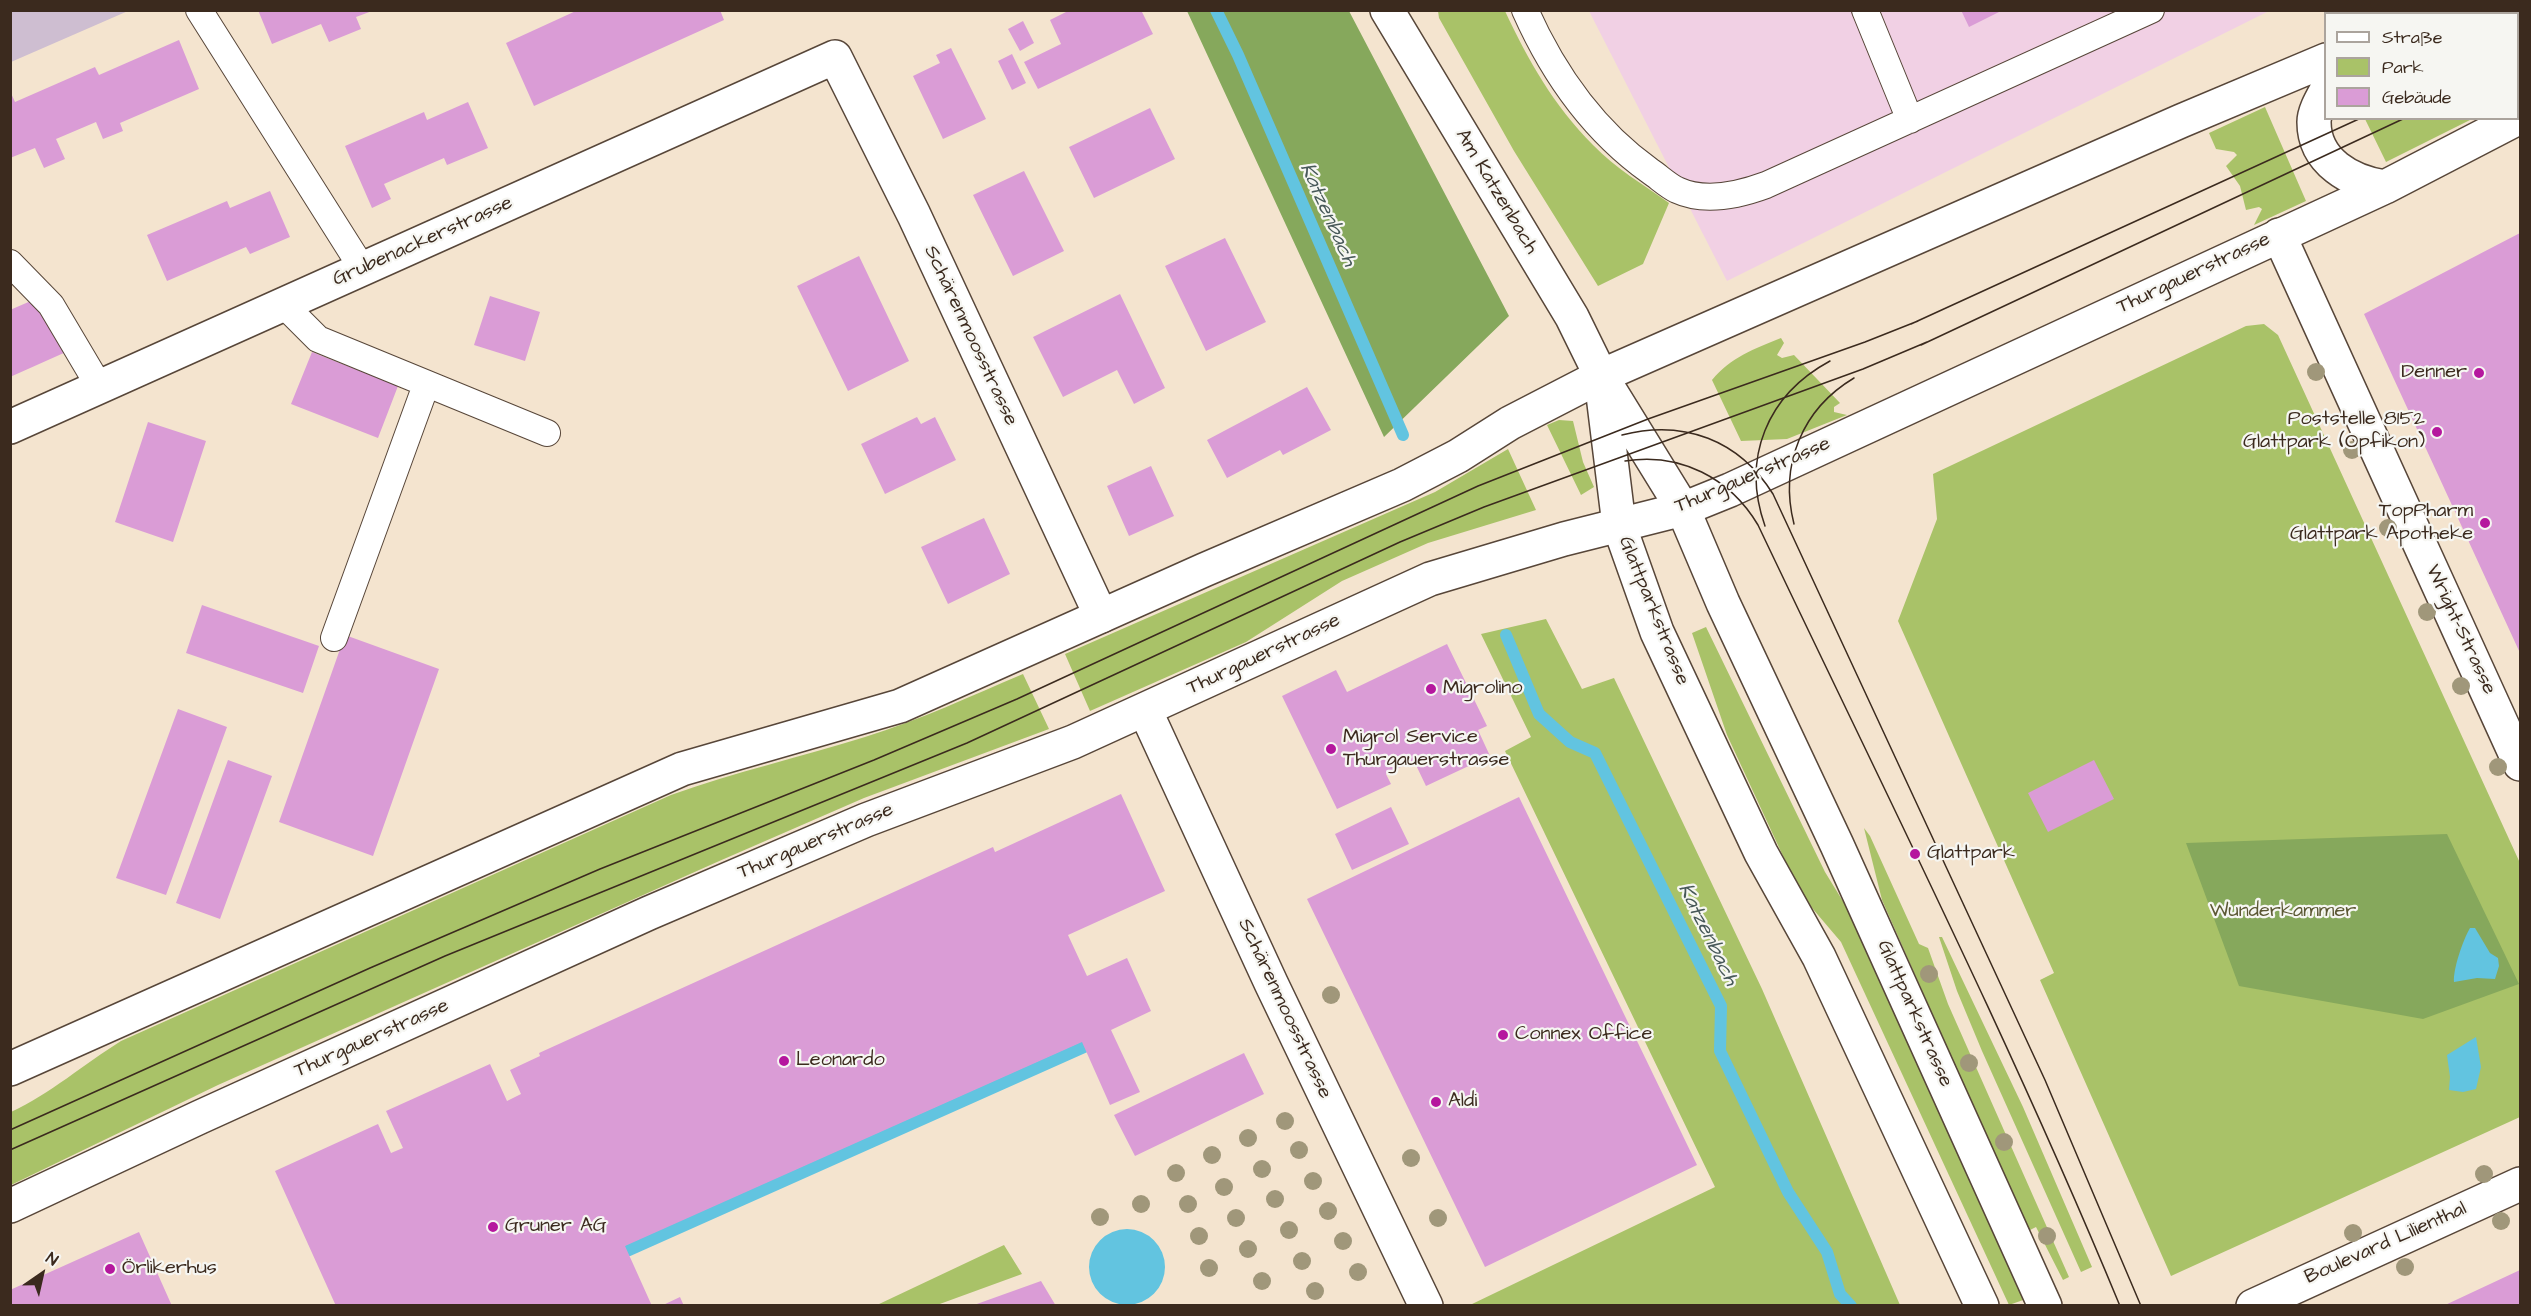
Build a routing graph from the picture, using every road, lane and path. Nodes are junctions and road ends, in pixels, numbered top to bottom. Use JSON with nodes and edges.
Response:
{"nodes":[{"id":1,"x":199,"y":10,"type":"edge"},
{"id":2,"x":1387,"y":10,"type":"edge"},
{"id":3,"x":1525,"y":10,"type":"edge"},
{"id":4,"x":1865,"y":10,"type":"edge"},
{"id":5,"x":2151,"y":10,"type":"edge"},
{"id":6,"x":835,"y":57,"type":"joint"},
{"id":7,"x":2324,"y":60,"type":"edge"},
{"id":8,"x":2324,"y":94,"type":"edge"},
{"id":9,"x":1910,"y":120,"type":"junction"},
{"id":10,"x":2514,"y":120,"type":"edge"},
{"id":11,"x":2385,"y":187,"type":"junction"},
{"id":12,"x":2279,"y":235,"type":"junction"},
{"id":13,"x":10,"y":263,"type":"edge"},
{"id":14,"x":362,"y":268,"type":"junction"},
{"id":15,"x":284,"y":305,"type":"junction"},
{"id":16,"x":1601,"y":376,"type":"junction"},
{"id":17,"x":426,"y":385,"type":"junction"},
{"id":18,"x":99,"y":386,"type":"junction"},
{"id":19,"x":10,"y":427,"type":"edge"},
{"id":20,"x":547,"y":433,"type":"dead end"},
{"id":21,"x":1683,"y":509,"type":"junction"},
{"id":22,"x":1619,"y":525,"type":"junction"},
{"id":23,"x":1101,"y":616,"type":"junction"},
{"id":24,"x":334,"y":638,"type":"dead end"},
{"id":25,"x":1145,"y":710,"type":"junction"},
{"id":26,"x":2520,"y":764,"type":"edge"},
{"id":27,"x":10,"y":1069,"type":"edge"},
{"id":28,"x":2520,"y":1184,"type":"edge"},
{"id":29,"x":10,"y":1206,"type":"edge"},
{"id":30,"x":1426,"y":1305,"type":"edge"},
{"id":31,"x":1982,"y":1305,"type":"edge"},
{"id":32,"x":2045,"y":1305,"type":"edge"},
{"id":33,"x":2253,"y":1305,"type":"edge"}],
"edges":[{"from":1,"to":14,"type":"lane"},
{"from":2,"to":16,"type":"street","name":"Am Katzenbach"},
{"from":3,"to":9,"type":"lane"},
{"from":4,"to":9,"type":"lane"},
{"from":5,"to":9,"type":"lane"},
{"from":6,"to":14,"type":"street","name":"Grubenackerstrasse"},
{"from":6,"to":23,"type":"street","name":"Schärenmoosstrasse"},
{"from":7,"to":16,"type":"street"},
{"from":8,"to":11,"type":"street"},
{"from":10,"to":11,"type":"street","name":"Thurgauerstrasse"},
{"from":11,"to":12,"type":"street","name":"Thurgauerstrasse"},
{"from":12,"to":21,"type":"street","name":"Thurgauerstrasse"},
{"from":12,"to":26,"type":"street","name":"Wright-Strasse"},
{"from":13,"to":18,"type":"lane"},
{"from":14,"to":15,"type":"street","name":"Grubenackerstrasse"},
{"from":15,"to":17,"type":"lane"},
{"from":15,"to":18,"type":"street","name":"Grubenackerstrasse"},
{"from":16,"to":21,"type":"street","name":"Glattparkstrasse"},
{"from":16,"to":22,"type":"street","name":"Glattparkstrasse"},
{"from":16,"to":23,"type":"street"},
{"from":17,"to":20,"type":"lane"},
{"from":17,"to":24,"type":"lane"},
{"from":18,"to":19,"type":"street","name":"Grubenackerstrasse"},
{"from":21,"to":22,"type":"street","name":"Thurgauerstrasse"},
{"from":21,"to":32,"type":"street","name":"Glattparkstrasse"},
{"from":22,"to":25,"type":"street","name":"Thurgauerstrasse"},
{"from":22,"to":31,"type":"street","name":"Glattparkstrasse"},
{"from":23,"to":27,"type":"street"},
{"from":25,"to":29,"type":"street","name":"Thurgauerstrasse"},
{"from":25,"to":30,"type":"street","name":"Schärenmoosstrasse"},
{"from":28,"to":33,"type":"street","name":"Boulevard Lilienthal"}]}
